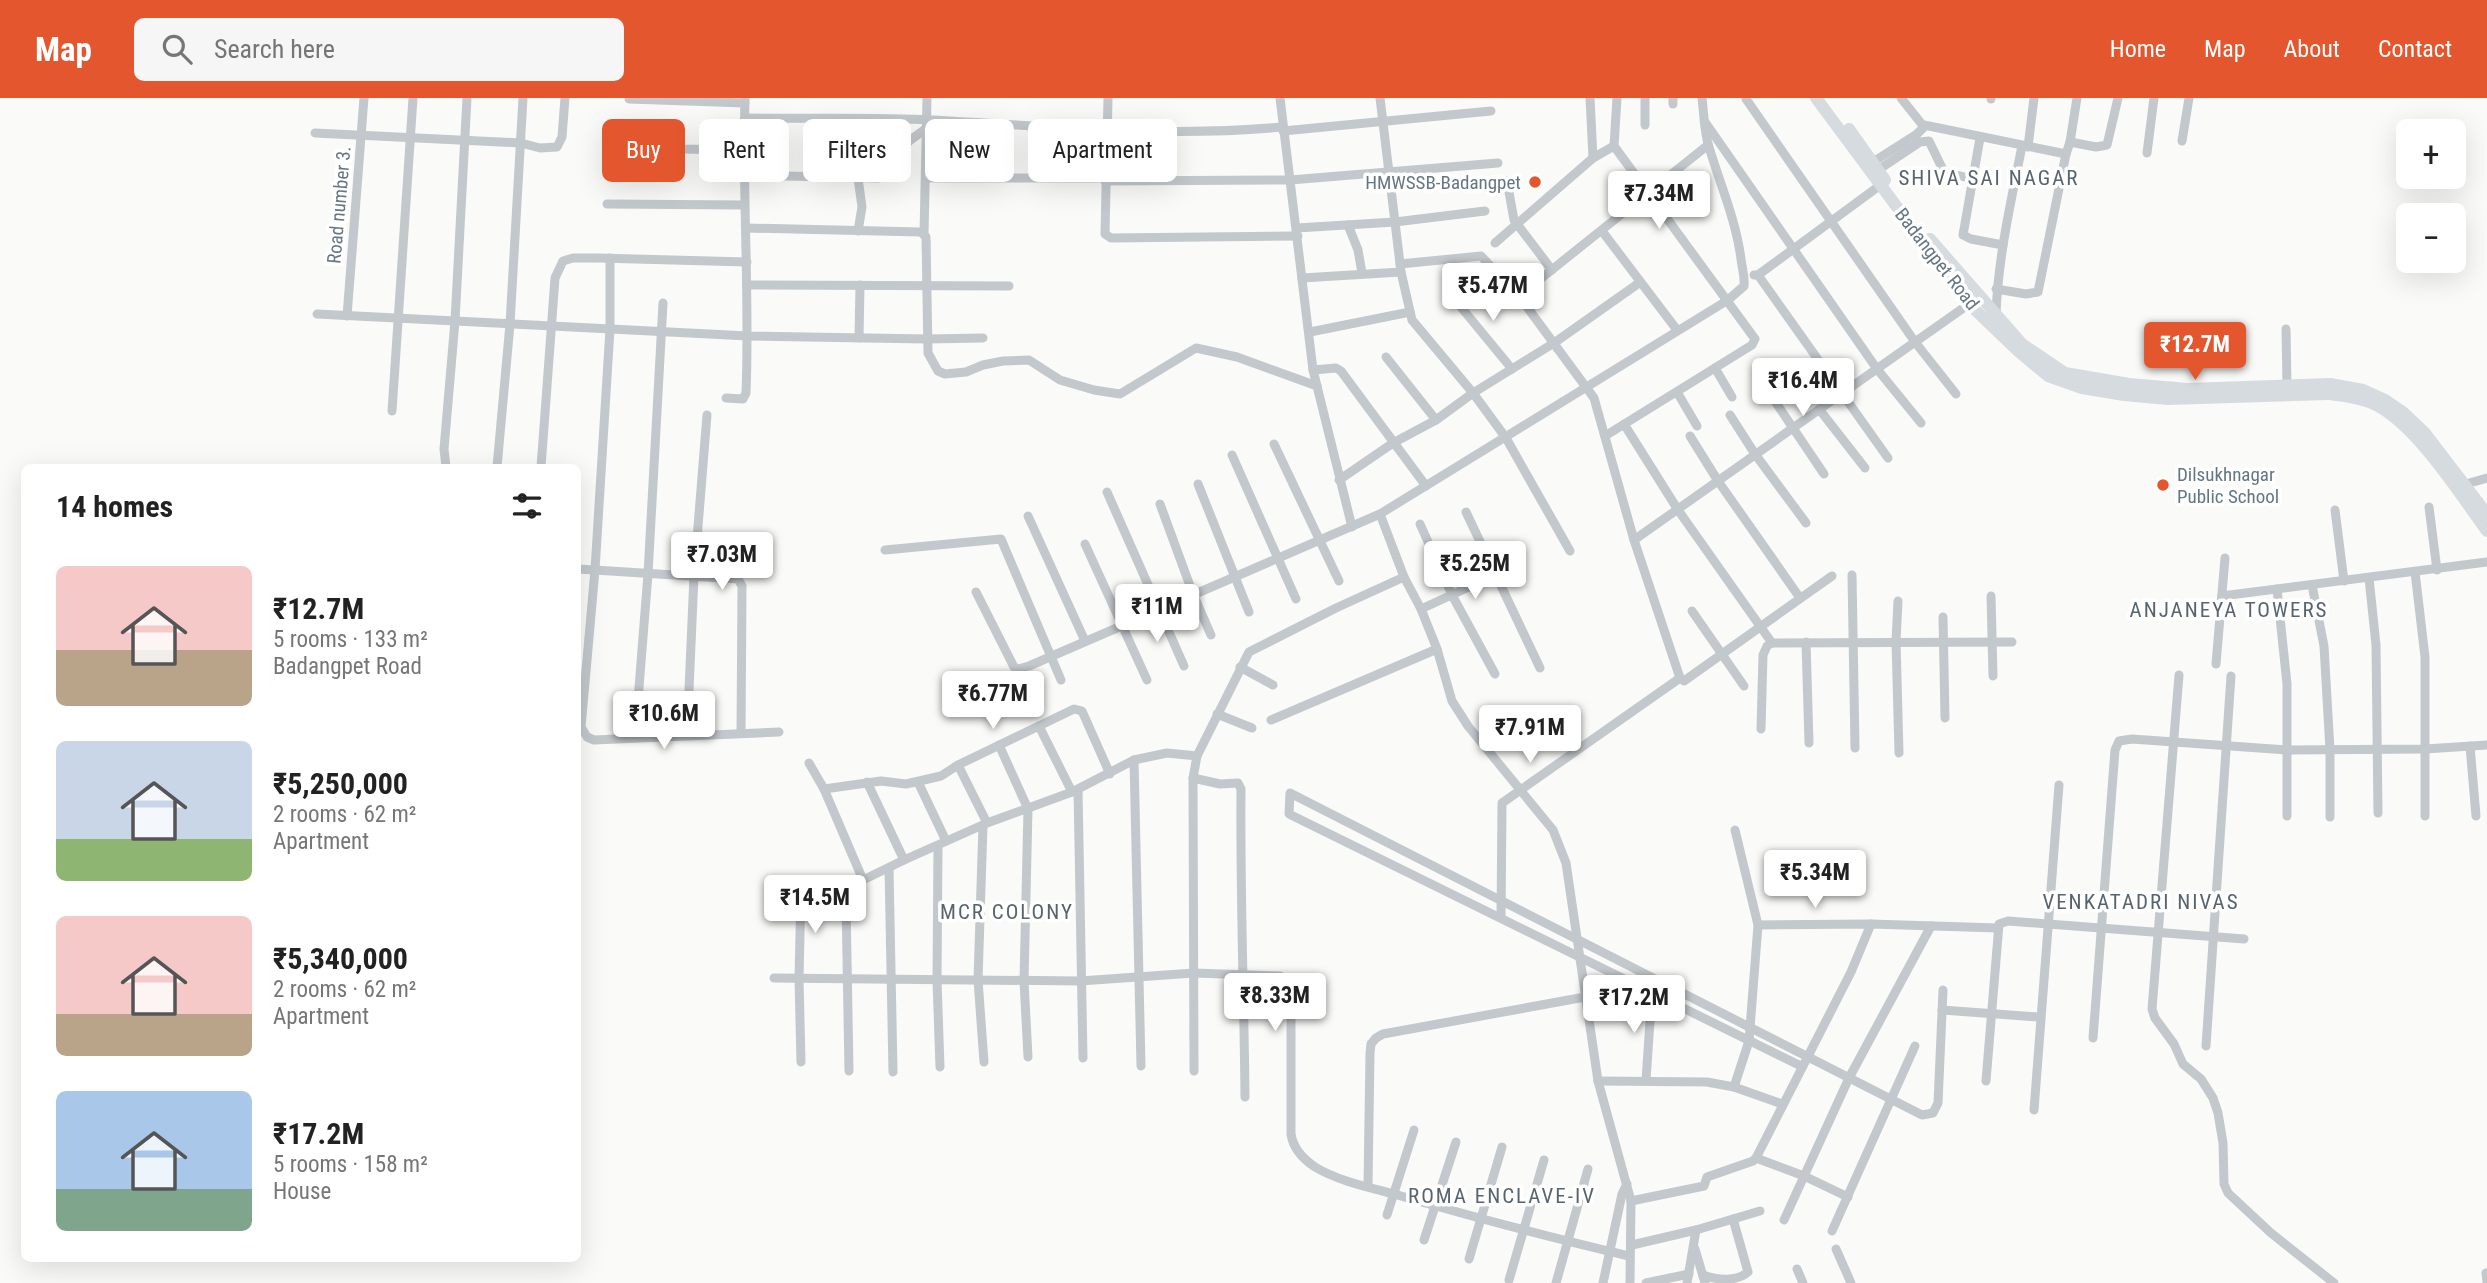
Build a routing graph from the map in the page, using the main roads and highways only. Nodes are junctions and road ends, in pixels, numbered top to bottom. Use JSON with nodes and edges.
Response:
{"nodes":[{"id":1,"x":1816,"y":98,"type":"edge"},
{"id":2,"x":1826,"y":98,"type":"edge"},
{"id":3,"x":1921,"y":233,"type":"junction"},
{"id":4,"x":2484,"y":507,"type":"edge"},
{"id":5,"x":2487,"y":531,"type":"edge"}],
"edges":[{"from":1,"to":3,"type":"main road","name":"Badangpet Road"},
{"from":2,"to":3,"type":"main road","name":"Badangpet Road"},
{"from":3,"to":4,"type":"main road","name":"Badangpet Road"},
{"from":3,"to":5,"type":"main road","name":"Badangpet Road"}]}
